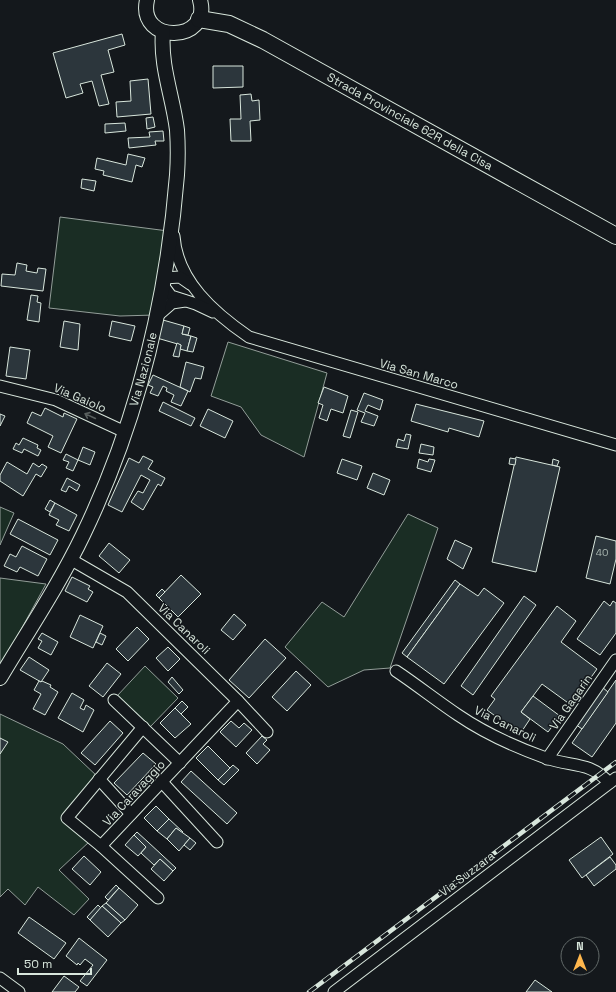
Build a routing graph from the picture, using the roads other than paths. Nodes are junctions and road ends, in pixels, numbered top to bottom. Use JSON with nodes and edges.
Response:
{"nodes":[{"id":1,"x":147,"y":0,"type":"edge"},
{"id":2,"x":200,"y":0,"type":"edge"},
{"id":3,"x":199,"y":19,"type":"junction"},
{"id":4,"x":163,"y":32,"type":"junction"},
{"id":5,"x":172,"y":220,"type":"junction"},
{"id":6,"x":616,"y":236,"type":"edge"},
{"id":7,"x":163,"y":281,"type":"junction"},
{"id":8,"x":192,"y":285,"type":"junction"},
{"id":9,"x":188,"y":301,"type":"junction"},
{"id":10,"x":157,"y":316,"type":"junction"},
{"id":11,"x":221,"y":316,"type":"junction"},
{"id":12,"x":0,"y":386,"type":"edge"},
{"id":13,"x":126,"y":432,"type":"junction"},
{"id":14,"x":616,"y":445,"type":"edge"},
{"id":15,"x":70,"y":559,"type":"junction"},
{"id":16,"x":616,"y":660,"type":"edge"},
{"id":17,"x":396,"y":671,"type":"dead end"},
{"id":18,"x":0,"y":678,"type":"edge"},
{"id":19,"x":114,"y":700,"type":"dead end"},
{"id":20,"x":238,"y":701,"type":"junction"},
{"id":21,"x":143,"y":727,"type":"junction"},
{"id":22,"x":267,"y":732,"type":"dead end"},
{"id":23,"x":547,"y":758,"type":"junction"},
{"id":24,"x":180,"y":763,"type":"junction"},
{"id":25,"x":99,"y":779,"type":"junction"},
{"id":26,"x":613,"y":780,"type":"edge"},
{"id":27,"x":162,"y":782,"type":"junction"},
{"id":28,"x":131,"y":814,"type":"junction"},
{"id":29,"x":217,"y":842,"type":"dead end"},
{"id":30,"x":101,"y":846,"type":"junction"},
{"id":31,"x":158,"y":898,"type":"dead end"},
{"id":32,"x":0,"y":978,"type":"edge"},
{"id":33,"x":20,"y":992,"type":"edge"},
{"id":34,"x":334,"y":992,"type":"edge"}],
"edges":[{"from":1,"to":4,"type":"main road"},
{"from":2,"to":3,"type":"main road"},
{"from":3,"to":4,"type":"main road"},
{"from":3,"to":6,"type":"highway","name":"Strada Provinciale 62R della Cisa"},
{"from":4,"to":5,"type":"main road","name":"Via Nazionale"},
{"from":5,"to":7,"type":"main road","name":"Via Nazionale"},
{"from":5,"to":8,"type":"street","name":"Via San Marco"},
{"from":7,"to":8,"type":"street","name":"Via San Marco"},
{"from":7,"to":9,"type":"street","name":"Via San Marco"},
{"from":7,"to":10,"type":"main road","name":"Via Nazionale"},
{"from":8,"to":11,"type":"street","name":"Via San Marco"},
{"from":9,"to":10,"type":"street"},
{"from":9,"to":11,"type":"street","name":"Via San Marco"},
{"from":10,"to":13,"type":"main road","name":"Via Nazionale"},
{"from":11,"to":14,"type":"street","name":"Via San Marco"},
{"from":13,"to":12,"type":"street","name":"Via Gaiolo","one_way":true},
{"from":13,"to":15,"type":"main road","name":"Via Nazionale"},
{"from":15,"to":18,"type":"main road","name":"Via Nazionale"},
{"from":15,"to":20,"type":"street","name":"Via Canaroli"},
{"from":16,"to":23,"type":"street","name":"Via Gagarin"},
{"from":17,"to":23,"type":"street","name":"Via Canaroli"},
{"from":19,"to":21,"type":"street"},
{"from":20,"to":22,"type":"street","name":"Via Canaroli"},
{"from":20,"to":24,"type":"street","name":"Via Caravaggio"},
{"from":21,"to":24,"type":"street"},
{"from":21,"to":25,"type":"street"},
{"from":23,"to":26,"type":"street","name":"Via Canaroli"},
{"from":24,"to":27,"type":"street","name":"Via Caravaggio"},
{"from":25,"to":28,"type":"street"},
{"from":25,"to":30,"type":"street"},
{"from":26,"to":34,"type":"street","name":"Via Suzzara"},
{"from":27,"to":28,"type":"street","name":"Via Caravaggio"},
{"from":27,"to":29,"type":"street"},
{"from":28,"to":30,"type":"street","name":"Via Caravaggio"},
{"from":30,"to":31,"type":"street"},
{"from":32,"to":33,"type":"street"}]}
